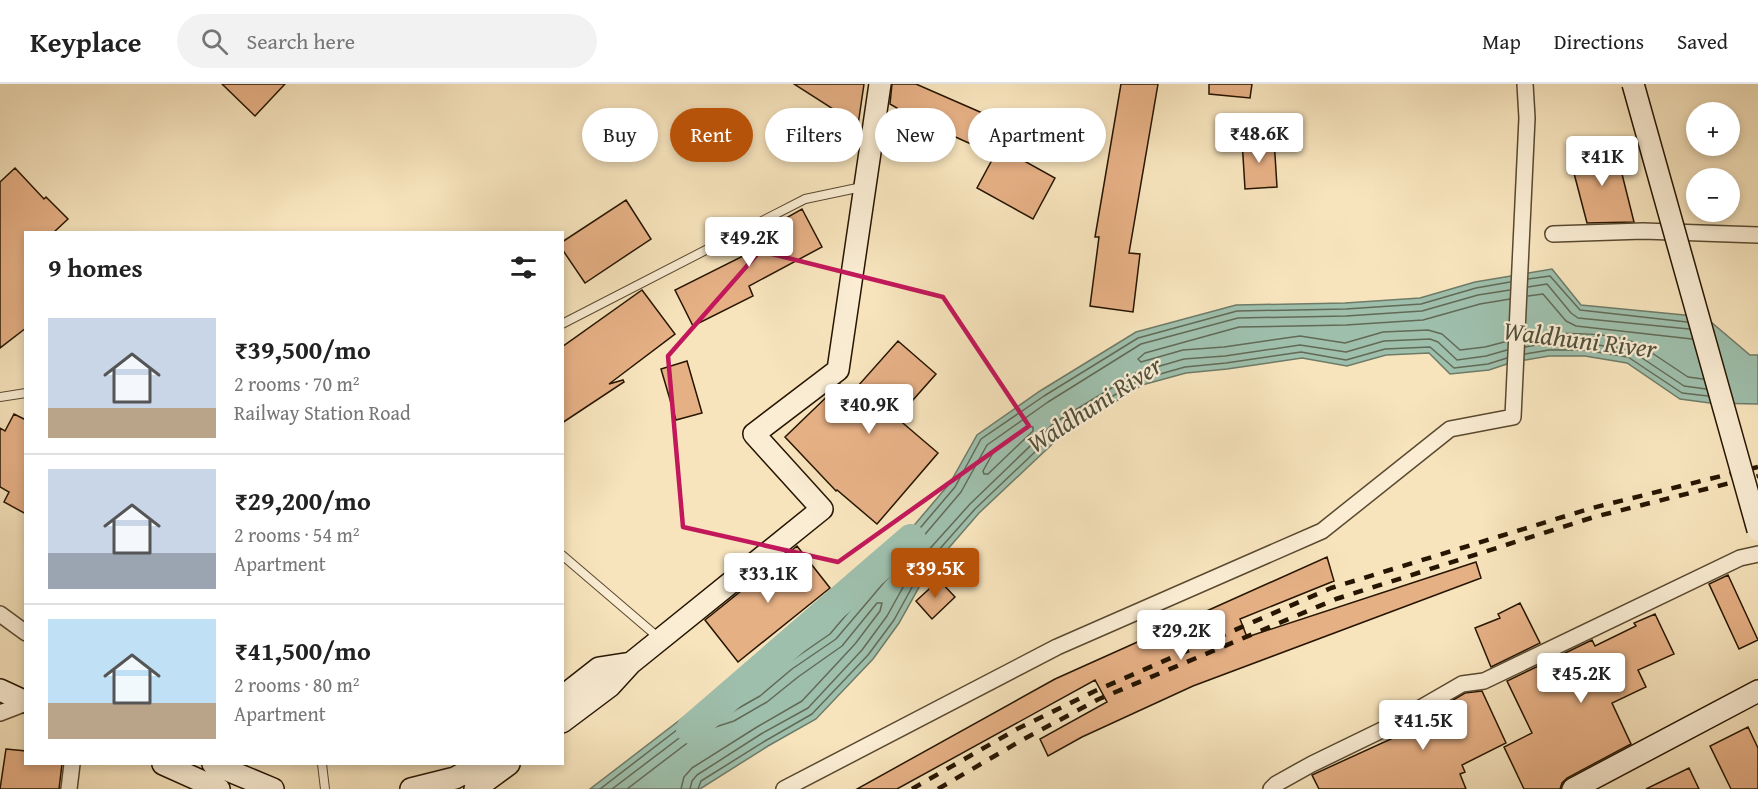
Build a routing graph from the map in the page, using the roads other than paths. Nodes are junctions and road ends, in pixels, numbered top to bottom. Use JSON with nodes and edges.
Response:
{"nodes":[{"id":1,"x":880,"y":84,"type":"edge"},
{"id":2,"x":1525,"y":84,"type":"edge"},
{"id":3,"x":1633,"y":84,"type":"edge"},
{"id":4,"x":865,"y":186,"type":"junction"},
{"id":5,"x":1553,"y":234,"type":"dead end"},
{"id":6,"x":1758,"y":235,"type":"edge"},
{"id":7,"x":564,"y":323,"type":"edge"},
{"id":8,"x":24,"y":393,"type":"edge"},
{"id":9,"x":0,"y":397,"type":"edge"},
{"id":10,"x":1758,"y":530,"type":"edge"},
{"id":11,"x":1758,"y":554,"type":"edge"},
{"id":12,"x":564,"y":557,"type":"edge"},
{"id":13,"x":0,"y":614,"type":"edge"},
{"id":14,"x":24,"y":632,"type":"edge"},
{"id":15,"x":660,"y":639,"type":"junction"},
{"id":16,"x":631,"y":663,"type":"junction"},
{"id":17,"x":0,"y":690,"type":"edge"},
{"id":18,"x":1758,"y":691,"type":"edge"},
{"id":19,"x":564,"y":695,"type":"edge"},
{"id":20,"x":24,"y":702,"type":"edge"},
{"id":21,"x":24,"y":704,"type":"edge"},
{"id":22,"x":0,"y":713,"type":"edge"},
{"id":23,"x":564,"y":720,"type":"edge"},
{"id":24,"x":72,"y":765,"type":"edge"},
{"id":25,"x":165,"y":765,"type":"edge"},
{"id":26,"x":215,"y":765,"type":"edge"},
{"id":27,"x":322,"y":765,"type":"edge"},
{"id":28,"x":478,"y":765,"type":"edge"},
{"id":29,"x":508,"y":765,"type":"edge"},
{"id":30,"x":69,"y":789,"type":"edge"},
{"id":31,"x":219,"y":789,"type":"edge"},
{"id":32,"x":273,"y":789,"type":"edge"},
{"id":33,"x":325,"y":789,"type":"edge"},
{"id":34,"x":411,"y":789,"type":"edge"},
{"id":35,"x":476,"y":789,"type":"edge"},
{"id":36,"x":783,"y":789,"type":"edge"},
{"id":37,"x":1271,"y":789,"type":"edge"},
{"id":38,"x":1573,"y":789,"type":"edge"}],
"edges":[{"from":1,"to":4,"type":"street"},
{"from":2,"to":36,"type":"street"},
{"from":3,"to":10,"type":"street","bridge":true},
{"from":4,"to":7,"type":"lane"},
{"from":4,"to":15,"type":"street"},
{"from":5,"to":6,"type":"street"},
{"from":8,"to":9,"type":"lane"},
{"from":11,"to":37,"type":"street"},
{"from":12,"to":15,"type":"lane"},
{"from":13,"to":14,"type":"street"},
{"from":15,"to":16,"type":"street"},
{"from":16,"to":19,"type":"street"},
{"from":16,"to":23,"type":"street"},
{"from":17,"to":20,"type":"street"},
{"from":18,"to":38,"type":"street"},
{"from":21,"to":22,"type":"street"},
{"from":24,"to":30,"type":"street"},
{"from":25,"to":31,"type":"street"},
{"from":26,"to":32,"type":"street"},
{"from":27,"to":33,"type":"lane"},
{"from":28,"to":34,"type":"street"},
{"from":29,"to":35,"type":"street"}]}
